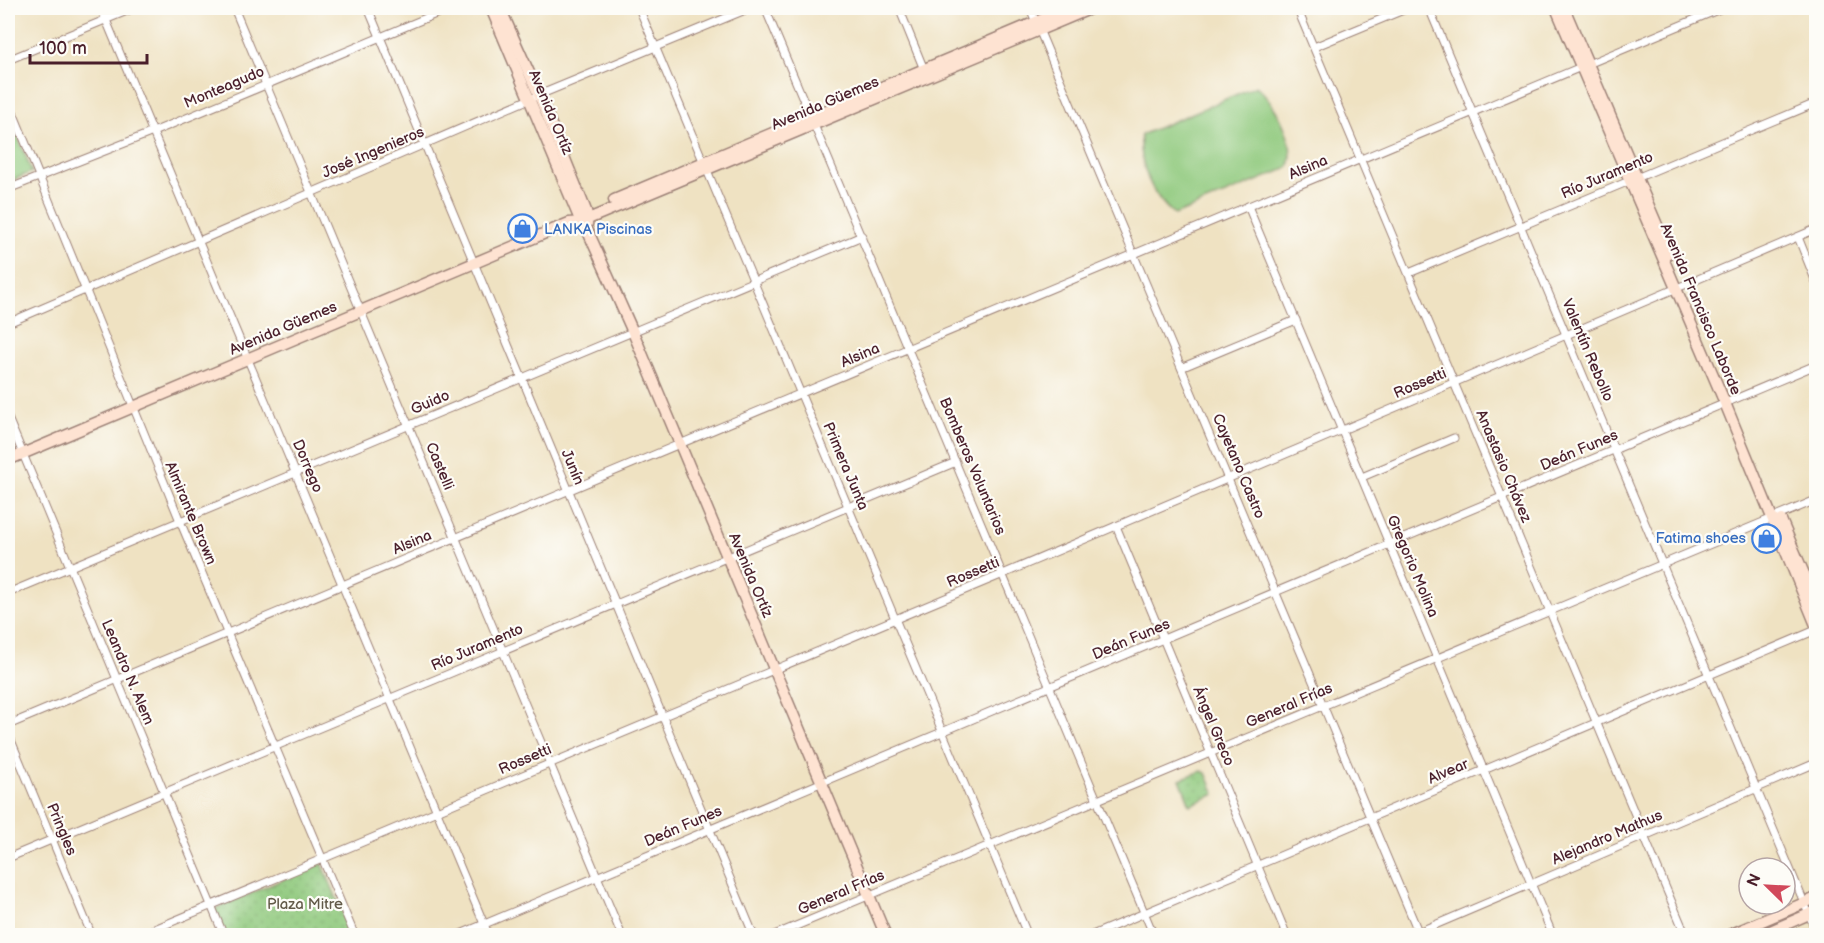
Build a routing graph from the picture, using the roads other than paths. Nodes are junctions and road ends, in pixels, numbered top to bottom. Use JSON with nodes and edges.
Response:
{"nodes":[{"id":1,"x":102,"y":8,"type":"edge"},
{"id":2,"x":134,"y":8,"type":"edge"},
{"id":3,"x":234,"y":8,"type":"edge"},
{"id":4,"x":368,"y":8,"type":"edge"},
{"id":5,"x":428,"y":8,"type":"edge"},
{"id":6,"x":450,"y":8,"type":"edge"},
{"id":7,"x":491,"y":8,"type":"edge"},
{"id":8,"x":500,"y":8,"type":"edge"},
{"id":9,"x":639,"y":8,"type":"edge"},
{"id":10,"x":750,"y":8,"type":"edge"},
{"id":11,"x":765,"y":8,"type":"edge"},
{"id":12,"x":898,"y":8,"type":"edge"},
{"id":13,"x":1030,"y":8,"type":"edge"},
{"id":14,"x":1069,"y":8,"type":"edge"},
{"id":15,"x":1092,"y":8,"type":"edge"},
{"id":16,"x":1297,"y":8,"type":"edge"},
{"id":17,"x":1408,"y":8,"type":"edge"},
{"id":18,"x":1429,"y":8,"type":"edge"},
{"id":19,"x":1556,"y":8,"type":"edge"},
{"id":20,"x":1564,"y":8,"type":"edge"},
{"id":21,"x":1722,"y":8,"type":"edge"},
{"id":22,"x":1703,"y":11,"type":"edge"},
{"id":23,"x":432,"y":15,"type":"junction"},
{"id":24,"x":106,"y":19,"type":"junction"},
{"id":25,"x":1038,"y":25,"type":"junction"},
{"id":26,"x":381,"y":38,"type":"junction"},
{"id":27,"x":1314,"y":47,"type":"junction"},
{"id":28,"x":655,"y":48,"type":"junction"},
{"id":29,"x":8,"y":60,"type":"edge"},
{"id":30,"x":1585,"y":65,"type":"junction"},
{"id":31,"x":926,"y":73,"type":"junction"},
{"id":32,"x":266,"y":84,"type":"junction"},
{"id":33,"x":535,"y":97,"type":"junction"},
{"id":34,"x":8,"y":100,"type":"edge"},
{"id":35,"x":1816,"y":102,"type":"edge"},
{"id":36,"x":1473,"y":112,"type":"junction"},
{"id":37,"x":813,"y":120,"type":"junction"},
{"id":38,"x":153,"y":132,"type":"junction"},
{"id":39,"x":424,"y":145,"type":"junction"},
{"id":40,"x":1361,"y":159,"type":"junction"},
{"id":41,"x":704,"y":166,"type":"junction"},
{"id":42,"x":39,"y":176,"type":"junction"},
{"id":43,"x":1633,"y":179,"type":"junction"},
{"id":44,"x":8,"y":189,"type":"edge"},
{"id":45,"x":311,"y":193,"type":"junction"},
{"id":46,"x":1248,"y":206,"type":"junction"},
{"id":47,"x":582,"y":219,"type":"junction"},
{"id":48,"x":1521,"y":226,"type":"junction"},
{"id":49,"x":1816,"y":230,"type":"edge"},
{"id":50,"x":862,"y":236,"type":"junction"},
{"id":51,"x":1798,"y":237,"type":"junction"},
{"id":52,"x":199,"y":241,"type":"junction"},
{"id":53,"x":1135,"y":254,"type":"junction"},
{"id":54,"x":474,"y":264,"type":"junction"},
{"id":55,"x":1409,"y":273,"type":"junction"},
{"id":56,"x":753,"y":282,"type":"junction"},
{"id":57,"x":1816,"y":282,"type":"edge"},
{"id":58,"x":1680,"y":287,"type":"junction"},
{"id":59,"x":85,"y":290,"type":"junction"},
{"id":60,"x":361,"y":311,"type":"junction"},
{"id":61,"x":1296,"y":320,"type":"junction"},
{"id":62,"x":8,"y":322,"type":"edge"},
{"id":63,"x":633,"y":332,"type":"junction"},
{"id":64,"x":1567,"y":335,"type":"junction"},
{"id":65,"x":909,"y":349,"type":"junction"},
{"id":66,"x":248,"y":359,"type":"junction"},
{"id":67,"x":1816,"y":365,"type":"edge"},
{"id":68,"x":1183,"y":367,"type":"junction"},
{"id":69,"x":522,"y":378,"type":"junction"},
{"id":70,"x":1455,"y":383,"type":"junction"},
{"id":71,"x":801,"y":394,"type":"junction"},
{"id":72,"x":1729,"y":402,"type":"junction"},
{"id":73,"x":133,"y":408,"type":"junction"},
{"id":74,"x":8,"y":418,"type":"edge"},
{"id":75,"x":409,"y":426,"type":"junction"},
{"id":76,"x":1342,"y":431,"type":"junction"},
{"id":77,"x":1454,"y":438,"type":"dead end"},
{"id":78,"x":680,"y":444,"type":"junction"},
{"id":79,"x":1615,"y":450,"type":"junction"},
{"id":80,"x":22,"y":454,"type":"junction"},
{"id":81,"x":8,"y":460,"type":"edge"},
{"id":82,"x":956,"y":462,"type":"junction"},
{"id":83,"x":296,"y":472,"type":"junction"},
{"id":84,"x":1362,"y":477,"type":"junction"},
{"id":85,"x":1229,"y":478,"type":"junction"},
{"id":86,"x":568,"y":491,"type":"junction"},
{"id":87,"x":1502,"y":497,"type":"junction"},
{"id":88,"x":1816,"y":500,"type":"edge"},
{"id":89,"x":848,"y":507,"type":"junction"},
{"id":90,"x":1776,"y":517,"type":"junction"},
{"id":91,"x":180,"y":521,"type":"junction"},
{"id":92,"x":1116,"y":526,"type":"junction"},
{"id":93,"x":456,"y":538,"type":"junction"},
{"id":94,"x":1390,"y":544,"type":"junction"},
{"id":95,"x":728,"y":557,"type":"junction"},
{"id":96,"x":1663,"y":564,"type":"junction"},
{"id":97,"x":70,"y":567,"type":"junction"},
{"id":98,"x":1003,"y":574,"type":"junction"},
{"id":99,"x":343,"y":585,"type":"junction"},
{"id":100,"x":1276,"y":592,"type":"junction"},
{"id":101,"x":8,"y":593,"type":"edge"},
{"id":102,"x":1816,"y":602,"type":"edge"},
{"id":103,"x":616,"y":604,"type":"junction"},
{"id":104,"x":1550,"y":611,"type":"junction"},
{"id":105,"x":895,"y":619,"type":"junction"},
{"id":106,"x":1816,"y":625,"type":"edge"},
{"id":107,"x":1816,"y":630,"type":"edge"},
{"id":108,"x":227,"y":634,"type":"junction"},
{"id":109,"x":1164,"y":640,"type":"junction"},
{"id":110,"x":503,"y":651,"type":"junction"},
{"id":111,"x":1437,"y":658,"type":"junction"},
{"id":112,"x":775,"y":670,"type":"junction"},
{"id":113,"x":1710,"y":675,"type":"junction"},
{"id":114,"x":117,"y":680,"type":"junction"},
{"id":115,"x":1050,"y":687,"type":"junction"},
{"id":116,"x":390,"y":698,"type":"junction"},
{"id":117,"x":1324,"y":705,"type":"junction"},
{"id":118,"x":663,"y":716,"type":"junction"},
{"id":119,"x":1597,"y":723,"type":"junction"},
{"id":120,"x":8,"y":725,"type":"edge"},
{"id":121,"x":943,"y":732,"type":"junction"},
{"id":122,"x":8,"y":734,"type":"edge"},
{"id":123,"x":275,"y":746,"type":"junction"},
{"id":124,"x":1211,"y":752,"type":"junction"},
{"id":125,"x":1816,"y":763,"type":"edge"},
{"id":126,"x":550,"y":764,"type":"junction"},
{"id":127,"x":1484,"y":770,"type":"junction"},
{"id":128,"x":822,"y":783,"type":"junction"},
{"id":129,"x":1757,"y":789,"type":"junction"},
{"id":130,"x":164,"y":792,"type":"junction"},
{"id":131,"x":1097,"y":800,"type":"junction"},
{"id":132,"x":437,"y":811,"type":"junction"},
{"id":133,"x":1371,"y":818,"type":"junction"},
{"id":134,"x":710,"y":829,"type":"junction"},
{"id":135,"x":1645,"y":835,"type":"junction"},
{"id":136,"x":52,"y":839,"type":"junction"},
{"id":137,"x":990,"y":845,"type":"junction"},
{"id":138,"x":8,"y":858,"type":"edge"},
{"id":139,"x":322,"y":859,"type":"junction"},
{"id":140,"x":1258,"y":865,"type":"junction"},
{"id":141,"x":597,"y":876,"type":"junction"},
{"id":142,"x":1532,"y":884,"type":"junction"},
{"id":143,"x":869,"y":895,"type":"junction"},
{"id":144,"x":1816,"y":898,"type":"edge"},
{"id":145,"x":1805,"y":903,"type":"junction"},
{"id":146,"x":211,"y":905,"type":"junction"},
{"id":147,"x":1145,"y":913,"type":"junction"},
{"id":148,"x":1813,"y":913,"type":"edge"},
{"id":149,"x":484,"y":924,"type":"junction"},
{"id":150,"x":1816,"y":932,"type":"edge"},
{"id":151,"x":1419,"y":933,"type":"edge"},
{"id":152,"x":92,"y":936,"type":"edge"},
{"id":153,"x":138,"y":936,"type":"edge"},
{"id":154,"x":224,"y":936,"type":"edge"},
{"id":155,"x":355,"y":936,"type":"edge"},
{"id":156,"x":456,"y":936,"type":"edge"},
{"id":157,"x":489,"y":936,"type":"edge"},
{"id":158,"x":622,"y":936,"type":"edge"},
{"id":159,"x":754,"y":936,"type":"edge"},
{"id":160,"x":772,"y":936,"type":"edge"},
{"id":161,"x":886,"y":936,"type":"edge"},
{"id":162,"x":1028,"y":936,"type":"edge"},
{"id":163,"x":1090,"y":936,"type":"edge"},
{"id":164,"x":1154,"y":936,"type":"edge"},
{"id":165,"x":1287,"y":936,"type":"edge"},
{"id":166,"x":1409,"y":936,"type":"edge"},
{"id":167,"x":1553,"y":936,"type":"edge"},
{"id":168,"x":1686,"y":936,"type":"edge"},
{"id":169,"x":1727,"y":936,"type":"edge"},
{"id":170,"x":1759,"y":936,"type":"edge"}],
"edges":[{"from":1,"to":24,"type":"street","name":"Dorrego"},
{"from":2,"to":24,"type":"street"},
{"from":3,"to":32,"type":"street","name":"Castelli"},
{"from":4,"to":26,"type":"street","name":"Junín"},
{"from":5,"to":23,"type":"street"},
{"from":6,"to":23,"type":"street","name":"Monteagudo"},
{"from":7,"to":33,"type":"main road","name":"Avenida Ortíz"},
{"from":8,"to":33,"type":"main road","name":"Avenida Ortíz"},
{"from":9,"to":28,"type":"street","name":"Primera Junta"},
{"from":10,"to":28,"type":"street","name":"José Ingenieros"},
{"from":11,"to":37,"type":"street","name":"Bomberos Voluntarios"},
{"from":12,"to":31,"type":"street"},
{"from":13,"to":25,"type":"street","name":"Cayetano Castro"},
{"from":14,"to":25,"type":"main road","name":"Avenida Güemes"},
{"from":15,"to":25,"type":"main road","name":"Avenida Güemes"},
{"from":16,"to":27,"type":"street","name":"Anastasio Chávez"},
{"from":17,"to":27,"type":"street"},
{"from":18,"to":36,"type":"street","name":"Valentín Rebollo"},
{"from":19,"to":30,"type":"main road","name":"Avenida Francisco Laborde"},
{"from":20,"to":30,"type":"main road","name":"Avenida Francisco Laborde"},
{"from":21,"to":22,"type":"street","name":"Alsina"},
{"from":22,"to":30,"type":"street","name":"Alsina"},
{"from":23,"to":26,"type":"street","name":"Monteagudo"},
{"from":24,"to":29,"type":"street"},
{"from":24,"to":38,"type":"street","name":"Dorrego"},
{"from":25,"to":31,"type":"main road","name":"Avenida Güemes"},
{"from":25,"to":53,"type":"street","name":"Cayetano Castro"},
{"from":26,"to":32,"type":"street","name":"Monteagudo"},
{"from":26,"to":39,"type":"street","name":"Junín"},
{"from":27,"to":40,"type":"street","name":"Anastasio Chávez"},
{"from":28,"to":33,"type":"street","name":"José Ingenieros"},
{"from":28,"to":41,"type":"street","name":"Primera Junta"},
{"from":30,"to":36,"type":"street","name":"Alsina"},
{"from":30,"to":43,"type":"main road","name":"Avenida Francisco Laborde"},
{"from":31,"to":37,"type":"main road","name":"Avenida Güemes"},
{"from":32,"to":38,"type":"street","name":"Monteagudo"},
{"from":32,"to":45,"type":"street","name":"Castelli"},
{"from":33,"to":39,"type":"street","name":"José Ingenieros"},
{"from":33,"to":47,"type":"main road","name":"Avenida Ortíz"},
{"from":34,"to":42,"type":"street","name":"Almirante Brown"},
{"from":35,"to":43,"type":"street","name":"Río Juramento"},
{"from":36,"to":40,"type":"street","name":"Alsina"},
{"from":36,"to":48,"type":"street","name":"Valentín Rebollo"},
{"from":37,"to":41,"type":"main road","name":"Avenida Güemes"},
{"from":37,"to":50,"type":"street","name":"Bomberos Voluntarios"},
{"from":38,"to":42,"type":"street","name":"Monteagudo"},
{"from":38,"to":52,"type":"street","name":"Dorrego"},
{"from":39,"to":45,"type":"street","name":"José Ingenieros"},
{"from":39,"to":54,"type":"street","name":"Junín"},
{"from":40,"to":46,"type":"street","name":"Alsina"},
{"from":40,"to":55,"type":"street","name":"Anastasio Chávez"},
{"from":41,"to":47,"type":"main road","name":"Avenida Güemes"},
{"from":41,"to":56,"type":"street","name":"Primera Junta"},
{"from":42,"to":44,"type":"street","name":"Monteagudo"},
{"from":42,"to":59,"type":"street","name":"Almirante Brown"},
{"from":43,"to":48,"type":"street","name":"Río Juramento"},
{"from":43,"to":58,"type":"main road","name":"Avenida Francisco Laborde"},
{"from":45,"to":52,"type":"street","name":"José Ingenieros"},
{"from":45,"to":60,"type":"street","name":"Castelli"},
{"from":46,"to":53,"type":"street","name":"Alsina"},
{"from":46,"to":61,"type":"street","name":"Gregorio Molina"},
{"from":47,"to":54,"type":"main road","name":"Avenida Güemes"},
{"from":47,"to":63,"type":"main road","name":"Avenida Ortíz"},
{"from":48,"to":55,"type":"street","name":"Río Juramento"},
{"from":48,"to":64,"type":"street","name":"Valentín Rebollo"},
{"from":49,"to":51,"type":"street","name":"Rossetti"},
{"from":50,"to":56,"type":"street","name":"Guido"},
{"from":50,"to":65,"type":"street","name":"Bomberos Voluntarios"},
{"from":51,"to":57,"type":"street"},
{"from":51,"to":58,"type":"street","name":"Rossetti"},
{"from":52,"to":59,"type":"street","name":"José Ingenieros"},
{"from":52,"to":66,"type":"street","name":"Dorrego"},
{"from":53,"to":65,"type":"street","name":"Alsina"},
{"from":53,"to":68,"type":"street","name":"Cayetano Castro"},
{"from":54,"to":60,"type":"main road","name":"Avenida Güemes"},
{"from":54,"to":69,"type":"street","name":"Junín"},
{"from":55,"to":70,"type":"street","name":"Anastasio Chávez"},
{"from":56,"to":63,"type":"street","name":"Guido"},
{"from":56,"to":71,"type":"street","name":"Primera Junta"},
{"from":58,"to":64,"type":"street","name":"Rossetti"},
{"from":58,"to":72,"type":"main road","name":"Avenida Francisco Laborde"},
{"from":59,"to":62,"type":"street","name":"José Ingenieros"},
{"from":59,"to":73,"type":"street","name":"Almirante Brown"},
{"from":60,"to":66,"type":"main road","name":"Avenida Güemes"},
{"from":60,"to":75,"type":"street","name":"Castelli"},
{"from":61,"to":68,"type":"street"},
{"from":61,"to":76,"type":"street","name":"Gregorio Molina"},
{"from":63,"to":69,"type":"street","name":"Guido"},
{"from":63,"to":78,"type":"main road","name":"Avenida Ortíz"},
{"from":64,"to":70,"type":"street","name":"Rossetti"},
{"from":64,"to":79,"type":"street","name":"Valentín Rebollo"},
{"from":65,"to":71,"type":"street","name":"Alsina"},
{"from":65,"to":82,"type":"street","name":"Bomberos Voluntarios"},
{"from":66,"to":73,"type":"main road","name":"Avenida Güemes"},
{"from":66,"to":83,"type":"street","name":"Dorrego"},
{"from":67,"to":72,"type":"street","name":"Deán Funes"},
{"from":68,"to":85,"type":"street","name":"Cayetano Castro"},
{"from":69,"to":75,"type":"street","name":"Guido"},
{"from":69,"to":86,"type":"street","name":"Junín"},
{"from":70,"to":76,"type":"street","name":"Rossetti"},
{"from":70,"to":87,"type":"street","name":"Anastasio Chávez"},
{"from":71,"to":78,"type":"street","name":"Alsina"},
{"from":71,"to":89,"type":"street","name":"Primera Junta"},
{"from":72,"to":79,"type":"street","name":"Deán Funes"},
{"from":72,"to":90,"type":"main road","name":"Avenida Francisco Laborde"},
{"from":73,"to":80,"type":"main road","name":"Avenida Güemes"},
{"from":73,"to":91,"type":"street","name":"Almirante Brown"},
{"from":74,"to":80,"type":"street","name":"Leandro N. Alem"},
{"from":75,"to":83,"type":"street","name":"Guido"},
{"from":75,"to":93,"type":"street","name":"Castelli"},
{"from":76,"to":84,"type":"street","name":"Gregorio Molina"},
{"from":76,"to":85,"type":"street","name":"Rossetti"},
{"from":77,"to":84,"type":"street"},
{"from":78,"to":86,"type":"street","name":"Alsina"},
{"from":78,"to":95,"type":"main road","name":"Avenida Ortíz"},
{"from":79,"to":87,"type":"street","name":"Deán Funes"},
{"from":79,"to":96,"type":"street","name":"Valentín Rebollo"},
{"from":80,"to":81,"type":"main road","name":"Avenida Güemes"},
{"from":80,"to":97,"type":"street","name":"Leandro N. Alem"},
{"from":82,"to":89,"type":"street","name":"Río Juramento"},
{"from":82,"to":98,"type":"street","name":"Bomberos Voluntarios"},
{"from":83,"to":91,"type":"street","name":"Guido"},
{"from":83,"to":99,"type":"street","name":"Dorrego"},
{"from":84,"to":94,"type":"street","name":"Gregorio Molina"},
{"from":85,"to":92,"type":"street","name":"Rossetti"},
{"from":85,"to":100,"type":"street","name":"Cayetano Castro"},
{"from":86,"to":93,"type":"street","name":"Alsina"},
{"from":86,"to":103,"type":"street","name":"Junín"},
{"from":87,"to":94,"type":"street","name":"Deán Funes"},
{"from":87,"to":104,"type":"street","name":"Anastasio Chávez"},
{"from":88,"to":90,"type":"street","name":"General Frías"},
{"from":89,"to":95,"type":"street","name":"Río Juramento"},
{"from":89,"to":105,"type":"street","name":"Primera Junta"},
{"from":90,"to":96,"type":"street","name":"General Frías"},
{"from":90,"to":102,"type":"main road","name":"Avenida Francisco Laborde"},
{"from":90,"to":106,"type":"main road","name":"Avenida Francisco Laborde"},
{"from":91,"to":97,"type":"street","name":"Guido"},
{"from":91,"to":108,"type":"street","name":"Almirante Brown"},
{"from":92,"to":98,"type":"street","name":"Rossetti"},
{"from":92,"to":109,"type":"street","name":"Ángel Greco"},
{"from":93,"to":99,"type":"street","name":"Alsina"},
{"from":93,"to":110,"type":"street","name":"Castelli"},
{"from":94,"to":100,"type":"street","name":"Deán Funes"},
{"from":94,"to":111,"type":"street","name":"Gregorio Molina"},
{"from":95,"to":103,"type":"street","name":"Río Juramento"},
{"from":95,"to":112,"type":"main road","name":"Avenida Ortíz"},
{"from":96,"to":104,"type":"street","name":"General Frías"},
{"from":96,"to":113,"type":"street","name":"Valentín Rebollo"},
{"from":97,"to":101,"type":"street","name":"Guido"},
{"from":97,"to":114,"type":"street","name":"Leandro N. Alem"},
{"from":98,"to":105,"type":"street","name":"Rossetti"},
{"from":98,"to":115,"type":"street","name":"Bomberos Voluntarios"},
{"from":99,"to":108,"type":"street","name":"Alsina"},
{"from":99,"to":116,"type":"street","name":"Dorrego"},
{"from":100,"to":109,"type":"street","name":"Deán Funes"},
{"from":100,"to":117,"type":"street","name":"Cayetano Castro"},
{"from":103,"to":110,"type":"street","name":"Río Juramento"},
{"from":103,"to":118,"type":"street","name":"Junín"},
{"from":104,"to":111,"type":"street","name":"General Frías"},
{"from":104,"to":119,"type":"street","name":"Anastasio Chávez"},
{"from":105,"to":112,"type":"street","name":"Rossetti"},
{"from":105,"to":121,"type":"street","name":"Primera Junta"},
{"from":107,"to":113,"type":"street","name":"Alvear"},
{"from":108,"to":114,"type":"street","name":"Alsina"},
{"from":108,"to":123,"type":"street","name":"Almirante Brown"},
{"from":109,"to":115,"type":"street","name":"Deán Funes"},
{"from":109,"to":124,"type":"street","name":"Ángel Greco"},
{"from":110,"to":116,"type":"street","name":"Río Juramento"},
{"from":110,"to":126,"type":"street","name":"Castelli"},
{"from":111,"to":117,"type":"street","name":"General Frías"},
{"from":111,"to":127,"type":"street","name":"Gregorio Molina"},
{"from":112,"to":118,"type":"street","name":"Rossetti"},
{"from":112,"to":128,"type":"main road","name":"Avenida Ortíz"},
{"from":113,"to":119,"type":"street","name":"Alvear"},
{"from":113,"to":129,"type":"street","name":"Valentín Rebollo"},
{"from":114,"to":120,"type":"street","name":"Alsina"},
{"from":114,"to":130,"type":"street","name":"Leandro N. Alem"},
{"from":115,"to":121,"type":"street","name":"Deán Funes"},
{"from":115,"to":131,"type":"street","name":"Bomberos Voluntarios"},
{"from":116,"to":123,"type":"street","name":"Río Juramento"},
{"from":116,"to":132,"type":"street","name":"Dorrego"},
{"from":117,"to":124,"type":"street","name":"General Frías"},
{"from":117,"to":133,"type":"street","name":"Cayetano Castro"},
{"from":118,"to":126,"type":"street","name":"Rossetti"},
{"from":118,"to":134,"type":"street","name":"Junín"},
{"from":119,"to":127,"type":"street","name":"Alvear"},
{"from":119,"to":135,"type":"street","name":"Anastasio Chávez"},
{"from":121,"to":128,"type":"street","name":"Deán Funes"},
{"from":121,"to":137,"type":"street","name":"Primera Junta"},
{"from":122,"to":136,"type":"street","name":"Pringles"},
{"from":123,"to":130,"type":"street","name":"Río Juramento"},
{"from":123,"to":139,"type":"street","name":"Almirante Brown"},
{"from":124,"to":131,"type":"street","name":"General Frías"},
{"from":124,"to":140,"type":"street","name":"Ángel Greco"},
{"from":125,"to":129,"type":"street","name":"Alejandro Mathus"},
{"from":126,"to":132,"type":"street","name":"Rossetti"},
{"from":126,"to":141,"type":"street","name":"Castelli"},
{"from":127,"to":133,"type":"street","name":"Alvear"},
{"from":127,"to":142,"type":"street","name":"Gregorio Molina"},
{"from":128,"to":134,"type":"street","name":"Deán Funes"},
{"from":128,"to":143,"type":"main road","name":"Avenida Ortíz"},
{"from":129,"to":135,"type":"street","name":"Alejandro Mathus"},
{"from":129,"to":145,"type":"street","name":"Valentín Rebollo"},
{"from":130,"to":136,"type":"street","name":"Río Juramento"},
{"from":130,"to":146,"type":"street","name":"Leandro N. Alem"},
{"from":131,"to":137,"type":"street","name":"General Frías"},
{"from":131,"to":147,"type":"street","name":"Bomberos Voluntarios"},
{"from":132,"to":139,"type":"street","name":"Rossetti"},
{"from":132,"to":149,"type":"street","name":"Dorrego"},
{"from":133,"to":140,"type":"street","name":"Alvear"},
{"from":133,"to":151,"type":"street","name":"Cayetano Castro"},
{"from":134,"to":141,"type":"street","name":"Deán Funes"},
{"from":134,"to":159,"type":"street","name":"Junín"},
{"from":135,"to":142,"type":"street","name":"Alejandro Mathus"},
{"from":135,"to":168,"type":"street","name":"Anastasio Chávez"},
{"from":136,"to":138,"type":"street","name":"Río Juramento"},
{"from":136,"to":152,"type":"street","name":"Pringles"},
{"from":137,"to":143,"type":"street","name":"General Frías"},
{"from":137,"to":162,"type":"street","name":"Primera Junta"},
{"from":139,"to":146,"type":"street","name":"Rossetti"},
{"from":139,"to":155,"type":"street","name":"Almirante Brown"},
{"from":140,"to":147,"type":"street","name":"Alvear"},
{"from":140,"to":165,"type":"street","name":"Ángel Greco"},
{"from":141,"to":149,"type":"street","name":"Deán Funes"},
{"from":141,"to":158,"type":"street","name":"Castelli"},
{"from":142,"to":151,"type":"street","name":"Alejandro Mathus"},
{"from":142,"to":167,"type":"street","name":"Gregorio Molina"},
{"from":143,"to":160,"type":"street","name":"General Frías"},
{"from":143,"to":161,"type":"main road","name":"Avenida Ortíz"},
{"from":144,"to":145,"type":"main road"},
{"from":145,"to":148,"type":"street","name":"Valentín Rebollo"},
{"from":145,"to":169,"type":"main road"},
{"from":146,"to":153,"type":"street","name":"Rossetti"},
{"from":146,"to":154,"type":"street","name":"Leandro N. Alem"},
{"from":147,"to":163,"type":"street","name":"Alvear"},
{"from":147,"to":164,"type":"street","name":"Bomberos Voluntarios"},
{"from":148,"to":150,"type":"street","name":"Valentín Rebollo"},
{"from":148,"to":170,"type":"main road"},
{"from":149,"to":156,"type":"street","name":"Deán Funes"},
{"from":149,"to":157,"type":"street","name":"Dorrego"},
{"from":151,"to":166,"type":"street","name":"Alejandro Mathus"}]}
